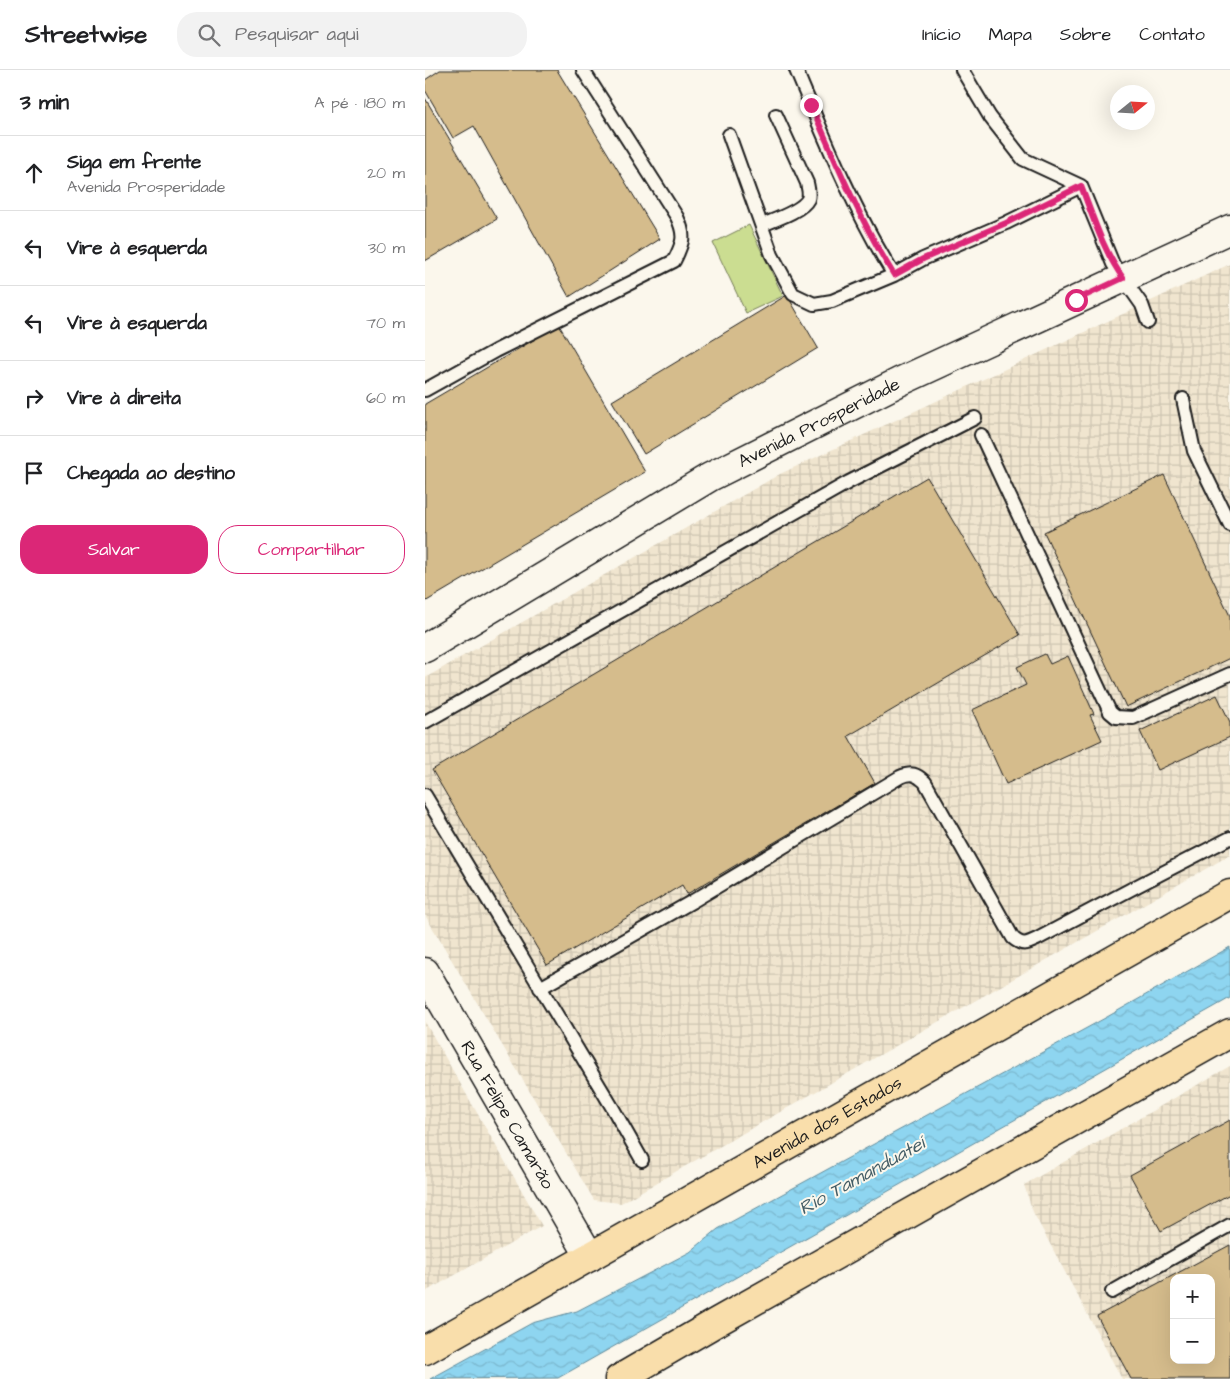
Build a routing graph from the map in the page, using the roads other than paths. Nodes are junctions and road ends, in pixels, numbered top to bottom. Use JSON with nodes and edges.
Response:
{"nodes":[{"id":1,"x":583,"y":70,"type":"edge"},
{"id":2,"x":796,"y":70,"type":"edge"},
{"id":3,"x":961,"y":70,"type":"edge"},
{"id":4,"x":775,"y":115,"type":"dead end"},
{"id":5,"x":729,"y":135,"type":"dead end"},
{"id":6,"x":1081,"y":186,"type":"junction"},
{"id":7,"x":762,"y":225,"type":"junction"},
{"id":8,"x":1230,"y":230,"type":"edge"},
{"id":9,"x":894,"y":275,"type":"junction"},
{"id":10,"x":1123,"y":278,"type":"junction"},
{"id":11,"x":1147,"y":322,"type":"dead end"},
{"id":12,"x":425,"y":390,"type":"edge"},
{"id":13,"x":1183,"y":400,"type":"dead end"},
{"id":14,"x":975,"y":418,"type":"dead end"},
{"id":15,"x":981,"y":435,"type":"dead end"},
{"id":16,"x":1230,"y":525,"type":"edge"},
{"id":17,"x":425,"y":648,"type":"edge"},
{"id":18,"x":1230,"y":674,"type":"edge"},
{"id":19,"x":425,"y":722,"type":"edge"},
{"id":20,"x":425,"y":795,"type":"edge"},
{"id":21,"x":1230,"y":838,"type":"edge"},
{"id":22,"x":1230,"y":894,"type":"edge"},
{"id":23,"x":425,"y":972,"type":"edge"},
{"id":24,"x":540,"y":988,"type":"junction"},
{"id":25,"x":1230,"y":1033,"type":"edge"},
{"id":26,"x":642,"y":1160,"type":"dead end"},
{"id":27,"x":1230,"y":1225,"type":"edge"},
{"id":28,"x":590,"y":1257,"type":"junction"},
{"id":29,"x":1112,"y":1292,"type":"dead end"},
{"id":30,"x":425,"y":1350,"type":"edge"},
{"id":31,"x":619,"y":1379,"type":"edge"}],
"edges":[{"from":1,"to":12,"type":"lane"},
{"from":2,"to":9,"type":"lane"},
{"from":3,"to":6,"type":"lane"},
{"from":4,"to":7,"type":"lane"},
{"from":5,"to":7,"type":"lane"},
{"from":6,"to":9,"type":"lane"},
{"from":6,"to":10,"type":"lane"},
{"from":7,"to":9,"type":"lane"},
{"from":8,"to":10,"type":"main road","name":"Avenida Prosperidade"},
{"from":10,"to":11,"type":"lane"},
{"from":10,"to":17,"type":"main road","name":"Avenida Prosperidade"},
{"from":13,"to":16,"type":"lane"},
{"from":14,"to":19,"type":"lane"},
{"from":15,"to":18,"type":"lane"},
{"from":20,"to":24,"type":"lane"},
{"from":21,"to":24,"type":"lane"},
{"from":22,"to":28,"type":"highway","name":"Avenida dos Estados"},
{"from":23,"to":28,"type":"main road","name":"Rua Felipe Camarão"},
{"from":24,"to":26,"type":"lane"},
{"from":25,"to":31,"type":"highway"},
{"from":27,"to":29,"type":"lane"},
{"from":28,"to":30,"type":"highway","name":"Avenida dos Estados"}]}
